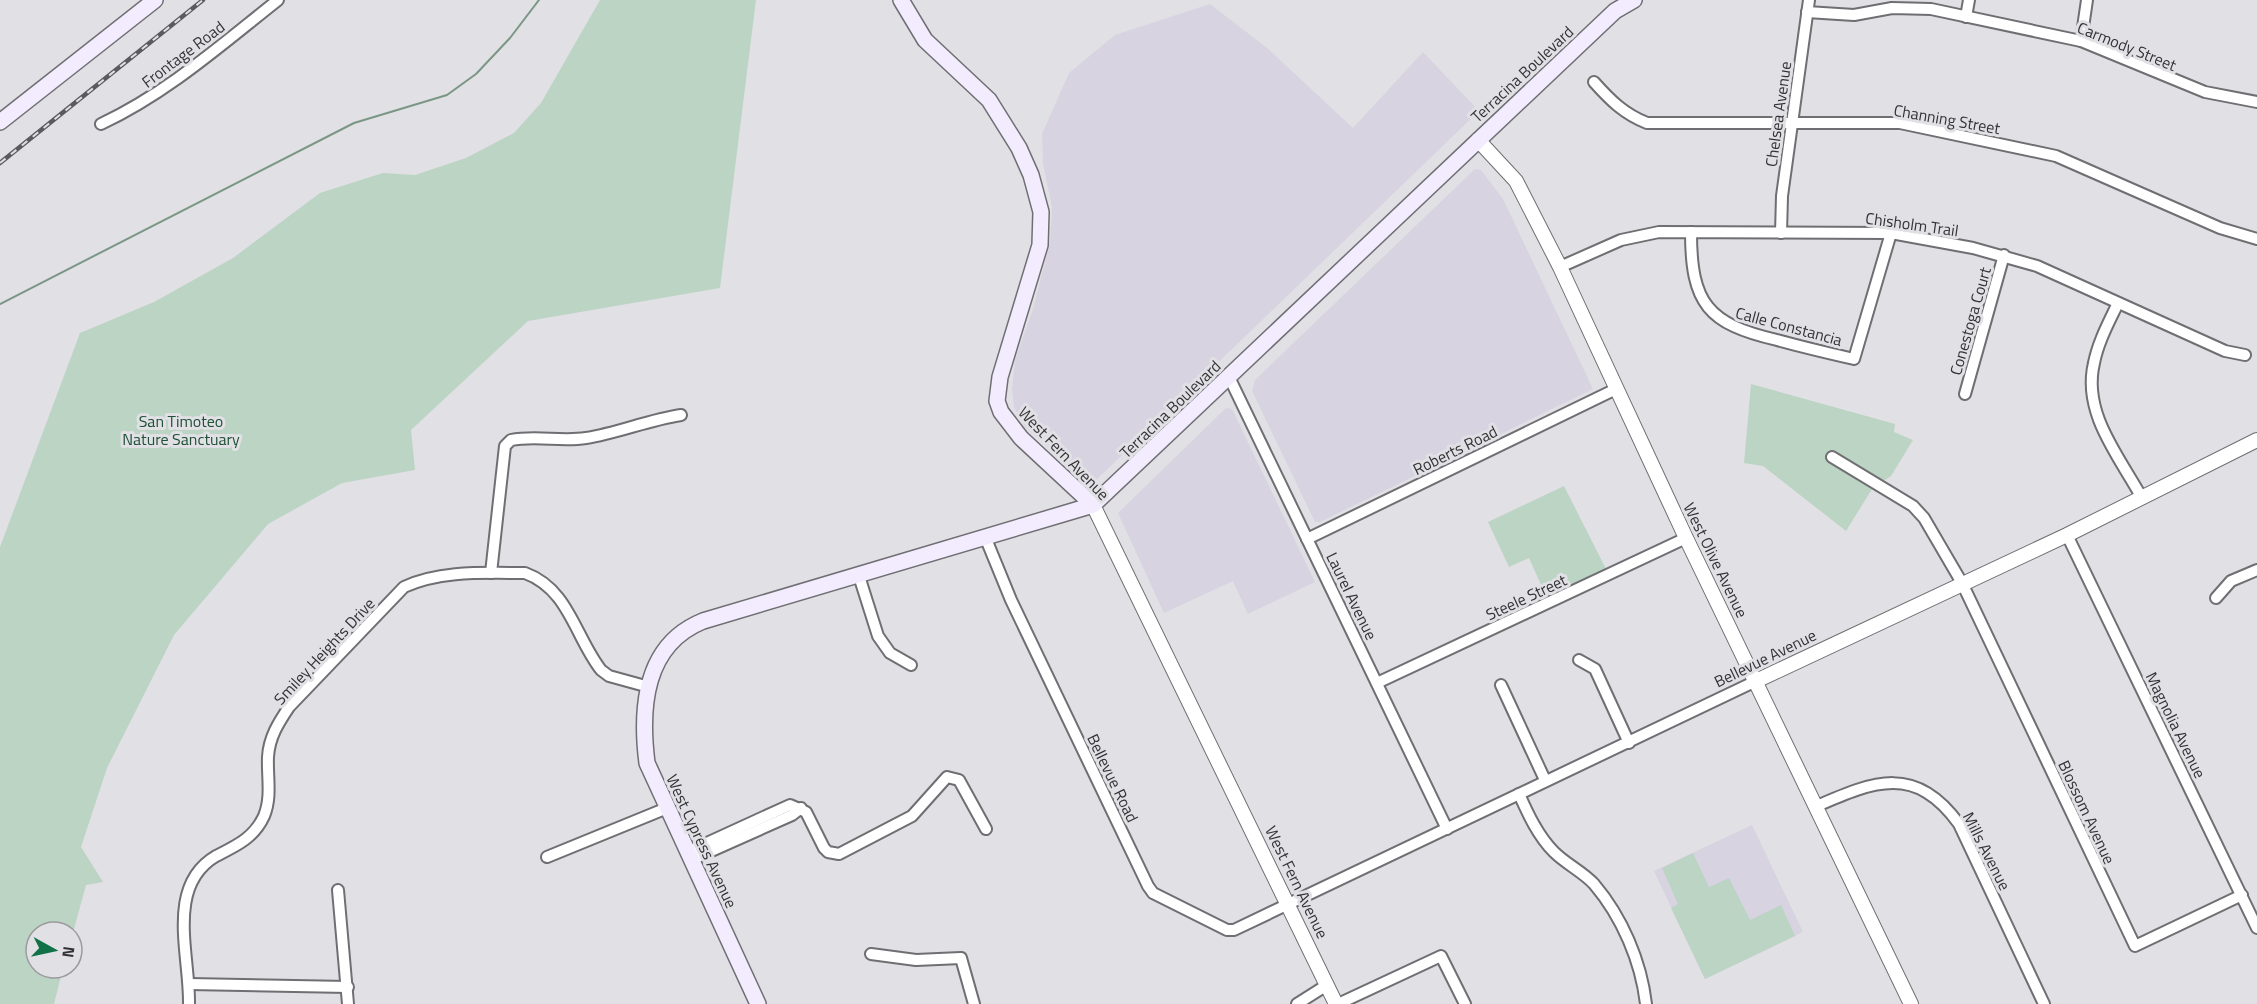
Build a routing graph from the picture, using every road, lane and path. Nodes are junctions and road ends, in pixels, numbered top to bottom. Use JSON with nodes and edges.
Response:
{"nodes":[{"id":1,"x":156,"y":0,"type":"edge"},
{"id":2,"x":278,"y":0,"type":"edge"},
{"id":3,"x":901,"y":0,"type":"edge"},
{"id":4,"x":1634,"y":0,"type":"edge"},
{"id":5,"x":1970,"y":0,"type":"edge"},
{"id":6,"x":2087,"y":0,"type":"edge"},
{"id":7,"x":1808,"y":6,"type":"edge"},
{"id":8,"x":1966,"y":17,"type":"junction"},
{"id":9,"x":2081,"y":40,"type":"junction"},
{"id":10,"x":1593,"y":82,"type":"dead end"},
{"id":11,"x":2257,"y":102,"type":"edge"},
{"id":12,"x":0,"y":122,"type":"edge"},
{"id":13,"x":101,"y":124,"type":"dead end"},
{"id":14,"x":1792,"y":125,"type":"junction"},
{"id":15,"x":1478,"y":140,"type":"junction"},
{"id":16,"x":1691,"y":232,"type":"junction"},
{"id":17,"x":1781,"y":233,"type":"junction"},
{"id":18,"x":1891,"y":233,"type":"junction"},
{"id":19,"x":2257,"y":239,"type":"edge"},
{"id":20,"x":2004,"y":255,"type":"junction"},
{"id":21,"x":1560,"y":267,"type":"junction"},
{"id":22,"x":2118,"y":303,"type":"junction"},
{"id":23,"x":2245,"y":355,"type":"dead end"},
{"id":24,"x":1229,"y":377,"type":"junction"},
{"id":25,"x":1616,"y":389,"type":"junction"},
{"id":26,"x":1965,"y":394,"type":"dead end"},
{"id":27,"x":681,"y":416,"type":"dead end"},
{"id":28,"x":2257,"y":440,"type":"edge"},
{"id":29,"x":1832,"y":457,"type":"dead end"},
{"id":30,"x":2142,"y":498,"type":"junction"},
{"id":31,"x":1093,"y":505,"type":"junction"},
{"id":32,"x":2067,"y":536,"type":"junction"},
{"id":33,"x":1686,"y":538,"type":"junction"},
{"id":34,"x":986,"y":539,"type":"junction"},
{"id":35,"x":1307,"y":539,"type":"junction"},
{"id":36,"x":2257,"y":570,"type":"edge"},
{"id":37,"x":491,"y":573,"type":"junction"},
{"id":38,"x":859,"y":576,"type":"junction"},
{"id":39,"x":1962,"y":583,"type":"junction"},
{"id":40,"x":2216,"y":598,"type":"dead end"},
{"id":41,"x":1580,"y":660,"type":"dead end"},
{"id":42,"x":911,"y":665,"type":"dead end"},
{"id":43,"x":1756,"y":681,"type":"junction"},
{"id":44,"x":1377,"y":683,"type":"junction"},
{"id":45,"x":1501,"y":685,"type":"dead end"},
{"id":46,"x":649,"y":687,"type":"junction"},
{"id":47,"x":1629,"y":743,"type":"junction"},
{"id":48,"x":1545,"y":780,"type":"junction"},
{"id":49,"x":1519,"y":794,"type":"junction"},
{"id":50,"x":1817,"y":806,"type":"junction"},
{"id":51,"x":668,"y":808,"type":"junction"},
{"id":52,"x":986,"y":829,"type":"dead end"},
{"id":53,"x":1448,"y":829,"type":"junction"},
{"id":54,"x":689,"y":856,"type":"junction"},
{"id":55,"x":547,"y":857,"type":"dead end"},
{"id":56,"x":338,"y":890,"type":"dead end"},
{"id":57,"x":2242,"y":895,"type":"junction"},
{"id":58,"x":1287,"y":905,"type":"junction"},
{"id":59,"x":2257,"y":928,"type":"edge"},
{"id":60,"x":871,"y":954,"type":"dead end"},
{"id":61,"x":189,"y":984,"type":"junction"},
{"id":62,"x":1327,"y":986,"type":"junction"},
{"id":63,"x":348,"y":987,"type":"junction"},
{"id":64,"x":189,"y":1004,"type":"edge"},
{"id":65,"x":348,"y":1004,"type":"edge"},
{"id":66,"x":758,"y":1004,"type":"edge"},
{"id":67,"x":974,"y":1004,"type":"edge"},
{"id":68,"x":1297,"y":1004,"type":"edge"},
{"id":69,"x":1337,"y":1004,"type":"edge"},
{"id":70,"x":1466,"y":1004,"type":"edge"},
{"id":71,"x":1646,"y":1004,"type":"edge"},
{"id":72,"x":1911,"y":1004,"type":"edge"},
{"id":73,"x":2044,"y":1004,"type":"edge"}],
"edges":[{"from":1,"to":12,"type":"main road"},
{"from":2,"to":13,"type":"street","name":"Frontage Road"},
{"from":3,"to":31,"type":"main road","name":"West Fern Avenue"},
{"from":4,"to":15,"type":"main road","name":"Terracina Boulevard"},
{"from":5,"to":8,"type":"street"},
{"from":6,"to":9,"type":"street"},
{"from":7,"to":8,"type":"street","name":"Carmody Street"},
{"from":7,"to":14,"type":"street","name":"Chelsea Avenue"},
{"from":8,"to":9,"type":"street","name":"Carmody Street"},
{"from":9,"to":11,"type":"street","name":"Carmody Street"},
{"from":10,"to":14,"type":"street","name":"Channing Street"},
{"from":14,"to":17,"type":"street","name":"Chelsea Avenue"},
{"from":14,"to":19,"type":"street","name":"Channing Street"},
{"from":15,"to":21,"type":"street","name":"West Olive Avenue"},
{"from":15,"to":24,"type":"main road","name":"Terracina Boulevard"},
{"from":16,"to":17,"type":"street","name":"Chisholm Trail"},
{"from":16,"to":18,"type":"street","name":"Calle Constancia"},
{"from":16,"to":21,"type":"street","name":"Chisholm Trail"},
{"from":17,"to":18,"type":"street","name":"Chisholm Trail"},
{"from":18,"to":20,"type":"street","name":"Chisholm Trail"},
{"from":20,"to":22,"type":"street","name":"Chisholm Trail"},
{"from":20,"to":26,"type":"street","name":"Conestoga Court"},
{"from":21,"to":25,"type":"street","name":"West Olive Avenue"},
{"from":22,"to":23,"type":"street","name":"Chisholm Trail"},
{"from":22,"to":30,"type":"street"},
{"from":24,"to":31,"type":"main road","name":"Terracina Boulevard"},
{"from":24,"to":35,"type":"street","name":"Laurel Avenue"},
{"from":25,"to":33,"type":"street","name":"West Olive Avenue"},
{"from":25,"to":35,"type":"street","name":"Roberts Road"},
{"from":27,"to":37,"type":"street"},
{"from":28,"to":30,"type":"street","name":"Bellevue Avenue"},
{"from":29,"to":39,"type":"street"},
{"from":30,"to":32,"type":"street","name":"Bellevue Avenue"},
{"from":31,"to":34,"type":"main road","name":"Terracina Boulevard"},
{"from":31,"to":58,"type":"street","name":"West Fern Avenue"},
{"from":32,"to":39,"type":"street","name":"Bellevue Avenue"},
{"from":32,"to":57,"type":"street","name":"Magnolia Avenue"},
{"from":33,"to":43,"type":"street","name":"West Olive Avenue"},
{"from":33,"to":44,"type":"street","name":"Steele Street"},
{"from":34,"to":38,"type":"main road","name":"Terracina Boulevard"},
{"from":34,"to":58,"type":"street","name":"Bellevue Road"},
{"from":35,"to":44,"type":"street","name":"Laurel Avenue"},
{"from":36,"to":40,"type":"street"},
{"from":37,"to":46,"type":"street","name":"Smiley Heights Drive"},
{"from":37,"to":61,"type":"street","name":"Smiley Heights Drive"},
{"from":38,"to":42,"type":"street"},
{"from":38,"to":46,"type":"main road","name":"Terracina Boulevard"},
{"from":39,"to":43,"type":"street","name":"Bellevue Avenue"},
{"from":39,"to":57,"type":"street","name":"Blossom Avenue"},
{"from":41,"to":47,"type":"street"},
{"from":43,"to":47,"type":"street","name":"Bellevue Avenue"},
{"from":43,"to":50,"type":"street","name":"West Olive Avenue"},
{"from":44,"to":53,"type":"street","name":"Laurel Avenue"},
{"from":45,"to":48,"type":"street"},
{"from":46,"to":51,"type":"main road","name":"West Cypress Avenue"},
{"from":47,"to":48,"type":"street","name":"Bellevue Avenue"},
{"from":48,"to":49,"type":"street","name":"Bellevue Avenue"},
{"from":49,"to":53,"type":"street","name":"Bellevue Avenue"},
{"from":49,"to":71,"type":"street"},
{"from":50,"to":72,"type":"street","name":"West Olive Avenue"},
{"from":50,"to":73,"type":"street","name":"Mills Avenue"},
{"from":51,"to":54,"type":"main road","name":"West Cypress Avenue"},
{"from":51,"to":55,"type":"street"},
{"from":52,"to":54,"type":"street"},
{"from":53,"to":58,"type":"street","name":"Bellevue Avenue"},
{"from":54,"to":66,"type":"main road","name":"West Cypress Avenue"},
{"from":56,"to":63,"type":"street"},
{"from":57,"to":59,"type":"street","name":"Magnolia Avenue"},
{"from":58,"to":62,"type":"street","name":"West Fern Avenue"},
{"from":60,"to":67,"type":"street"},
{"from":61,"to":63,"type":"street"},
{"from":61,"to":64,"type":"street","name":"Smiley Heights Drive"},
{"from":62,"to":68,"type":"street"},
{"from":62,"to":69,"type":"street","name":"West Fern Avenue"},
{"from":63,"to":65,"type":"street"},
{"from":69,"to":70,"type":"street"}]}
